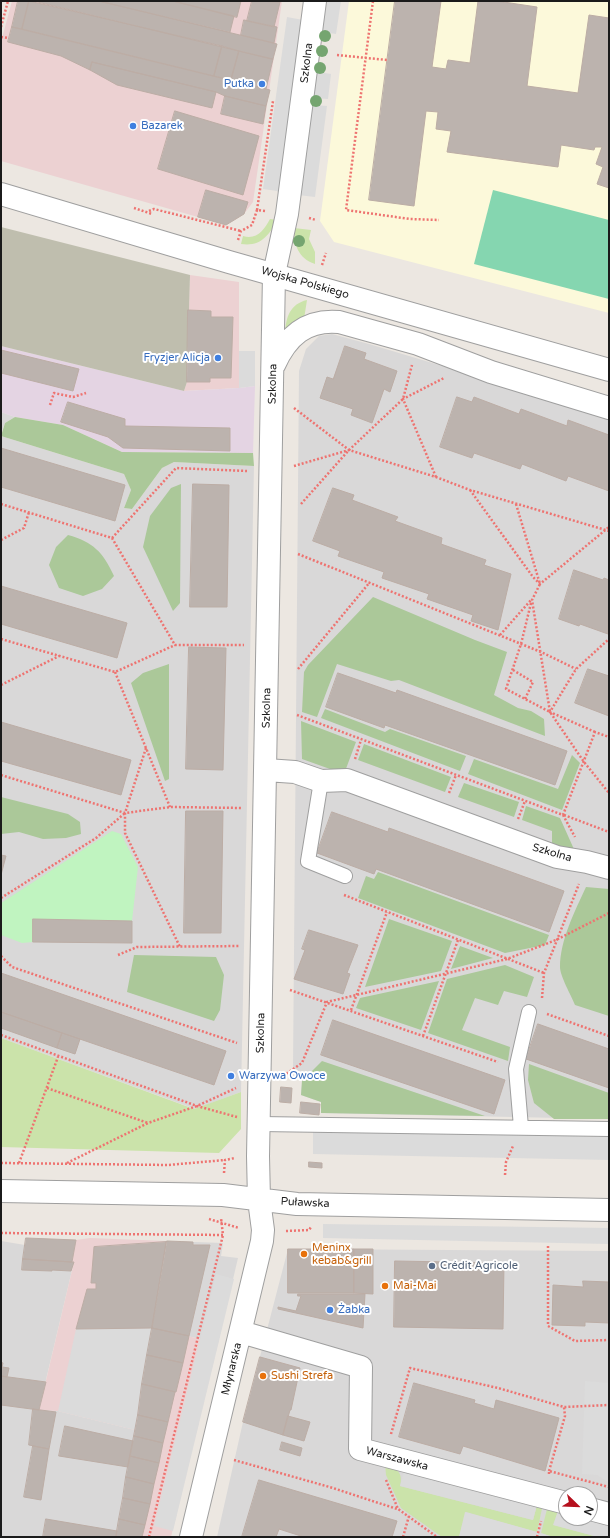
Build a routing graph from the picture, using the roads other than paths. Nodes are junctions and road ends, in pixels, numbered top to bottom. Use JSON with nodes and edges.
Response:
{"nodes":[{"id":1,"x":315,"y":1,"type":"edge"},
{"id":2,"x":1,"y":194,"type":"edge"},
{"id":3,"x":274,"y":274,"type":"junction"},
{"id":4,"x":273,"y":366,"type":"junction"},
{"id":5,"x":609,"y":370,"type":"edge"},
{"id":6,"x":609,"y":408,"type":"edge"},
{"id":7,"x":266,"y":770,"type":"junction"},
{"id":8,"x":321,"y":781,"type":"junction"},
{"id":9,"x":609,"y":868,"type":"edge"},
{"id":10,"x":345,"y":876,"type":"dead end"},
{"id":11,"x":535,"y":1012,"type":"road end"},
{"id":12,"x":260,"y":1124,"type":"junction"},
{"id":13,"x":521,"y":1127,"type":"junction"},
{"id":14,"x":609,"y":1129,"type":"edge"},
{"id":15,"x":1,"y":1191,"type":"edge"},
{"id":16,"x":259,"y":1200,"type":"junction"},
{"id":17,"x":609,"y":1210,"type":"edge"},
{"id":18,"x":241,"y":1332,"type":"junction"},
{"id":19,"x":558,"y":1501,"type":"edge"},
{"id":20,"x":598,"y":1511,"type":"edge"},
{"id":21,"x":609,"y":1514,"type":"edge"},
{"id":22,"x":191,"y":1537,"type":"edge"}],
"edges":[{"from":1,"to":3,"type":"street","name":"Szkolna"},
{"from":2,"to":3,"type":"street","name":"Wojska Polskiego"},
{"from":3,"to":4,"type":"street","name":"Szkolna"},
{"from":3,"to":5,"type":"street","name":"Wojska Polskiego"},
{"from":4,"to":6,"type":"street"},
{"from":4,"to":7,"type":"street","name":"Szkolna"},
{"from":7,"to":8,"type":"street","name":"Szkolna"},
{"from":7,"to":12,"type":"street","name":"Szkolna"},
{"from":8,"to":9,"type":"street","name":"Szkolna"},
{"from":8,"to":10,"type":"lane"},
{"from":11,"to":13,"type":"lane"},
{"from":12,"to":13,"type":"lane"},
{"from":12,"to":16,"type":"street","name":"Szkolna"},
{"from":13,"to":14,"type":"lane"},
{"from":15,"to":16,"type":"street","name":"Puławska"},
{"from":16,"to":17,"type":"street","name":"Puławska"},
{"from":16,"to":18,"type":"street","name":"Młynarska"},
{"from":18,"to":19,"type":"street","name":"Warszawska"},
{"from":18,"to":22,"type":"street","name":"Młynarska"},
{"from":20,"to":21,"type":"street"}]}
